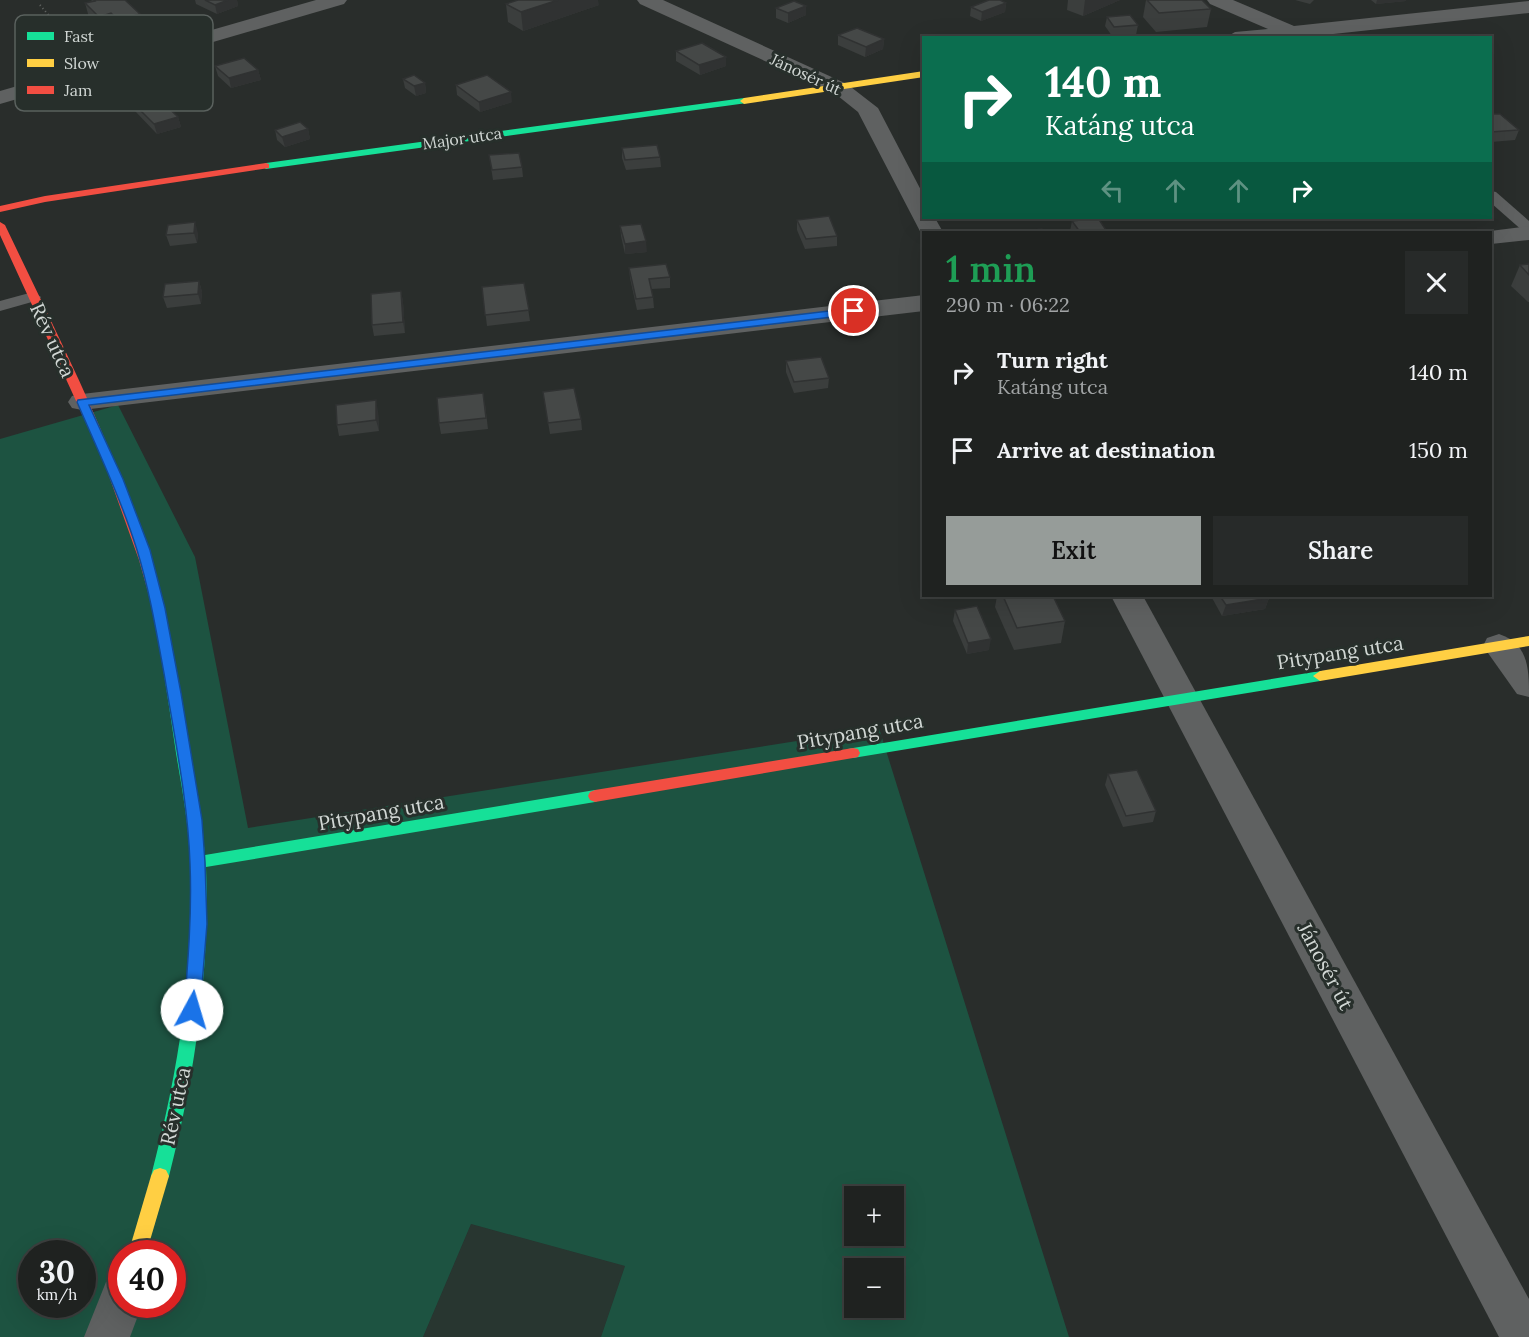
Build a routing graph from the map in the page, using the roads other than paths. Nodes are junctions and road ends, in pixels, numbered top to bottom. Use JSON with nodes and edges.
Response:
{"nodes":[{"id":1,"x":337,"y":0,"type":"edge"},
{"id":2,"x":647,"y":0,"type":"edge"},
{"id":3,"x":1217,"y":0,"type":"edge"},
{"id":4,"x":1529,"y":7,"type":"edge"},
{"id":5,"x":1292,"y":32,"type":"junction"},
{"id":6,"x":213,"y":36,"type":"edge"},
{"id":7,"x":1254,"y":36,"type":"edge"},
{"id":8,"x":922,"y":74,"type":"edge"},
{"id":9,"x":840,"y":88,"type":"junction"},
{"id":10,"x":15,"y":93,"type":"edge"},
{"id":11,"x":0,"y":98,"type":"edge"},
{"id":12,"x":1492,"y":196,"type":"edge"},
{"id":13,"x":0,"y":209,"type":"edge"},
{"id":14,"x":922,"y":215,"type":"edge"},
{"id":15,"x":0,"y":225,"type":"edge"},
{"id":16,"x":1529,"y":231,"type":"edge"},
{"id":17,"x":1492,"y":237,"type":"edge"},
{"id":18,"x":33,"y":297,"type":"junction"},
{"id":19,"x":922,"y":303,"type":"edge"},
{"id":20,"x":0,"y":306,"type":"edge"},
{"id":21,"x":82,"y":402,"type":"junction"},
{"id":22,"x":1128,"y":597,"type":"edge"},
{"id":23,"x":1514,"y":644,"type":"edge"},
{"id":24,"x":1529,"y":685,"type":"edge"},
{"id":25,"x":1182,"y":697,"type":"junction"},
{"id":26,"x":198,"y":862,"type":"junction"},
{"id":27,"x":140,"y":1240,"type":"edge"},
{"id":28,"x":114,"y":1318,"type":"edge"},
{"id":29,"x":107,"y":1337,"type":"edge"},
{"id":30,"x":1524,"y":1337,"type":"edge"}],
"edges":[{"from":1,"to":6,"type":"street"},
{"from":2,"to":9,"type":"street","name":"Jánosér út"},
{"from":3,"to":5,"type":"street"},
{"from":4,"to":5,"type":"street"},
{"from":5,"to":7,"type":"street"},
{"from":8,"to":9,"type":"street","name":"Major utca"},
{"from":9,"to":13,"type":"street","name":"Major utca"},
{"from":9,"to":14,"type":"street","name":"Jánosér út"},
{"from":10,"to":11,"type":"street"},
{"from":12,"to":16,"type":"lane"},
{"from":15,"to":18,"type":"street","name":"Rév utca"},
{"from":16,"to":17,"type":"street"},
{"from":18,"to":20,"type":"lane"},
{"from":18,"to":21,"type":"street","name":"Rév utca"},
{"from":19,"to":21,"type":"street"},
{"from":21,"to":26,"type":"street","name":"Rév utca"},
{"from":22,"to":25,"type":"street","name":"Jánosér út"},
{"from":23,"to":24,"type":"street"},
{"from":23,"to":25,"type":"street","name":"Pitypang utca"},
{"from":25,"to":26,"type":"street","name":"Pitypang utca"},
{"from":25,"to":30,"type":"street","name":"Jánosér út"},
{"from":26,"to":27,"type":"street","name":"Rév utca"},
{"from":28,"to":29,"type":"street"}]}
